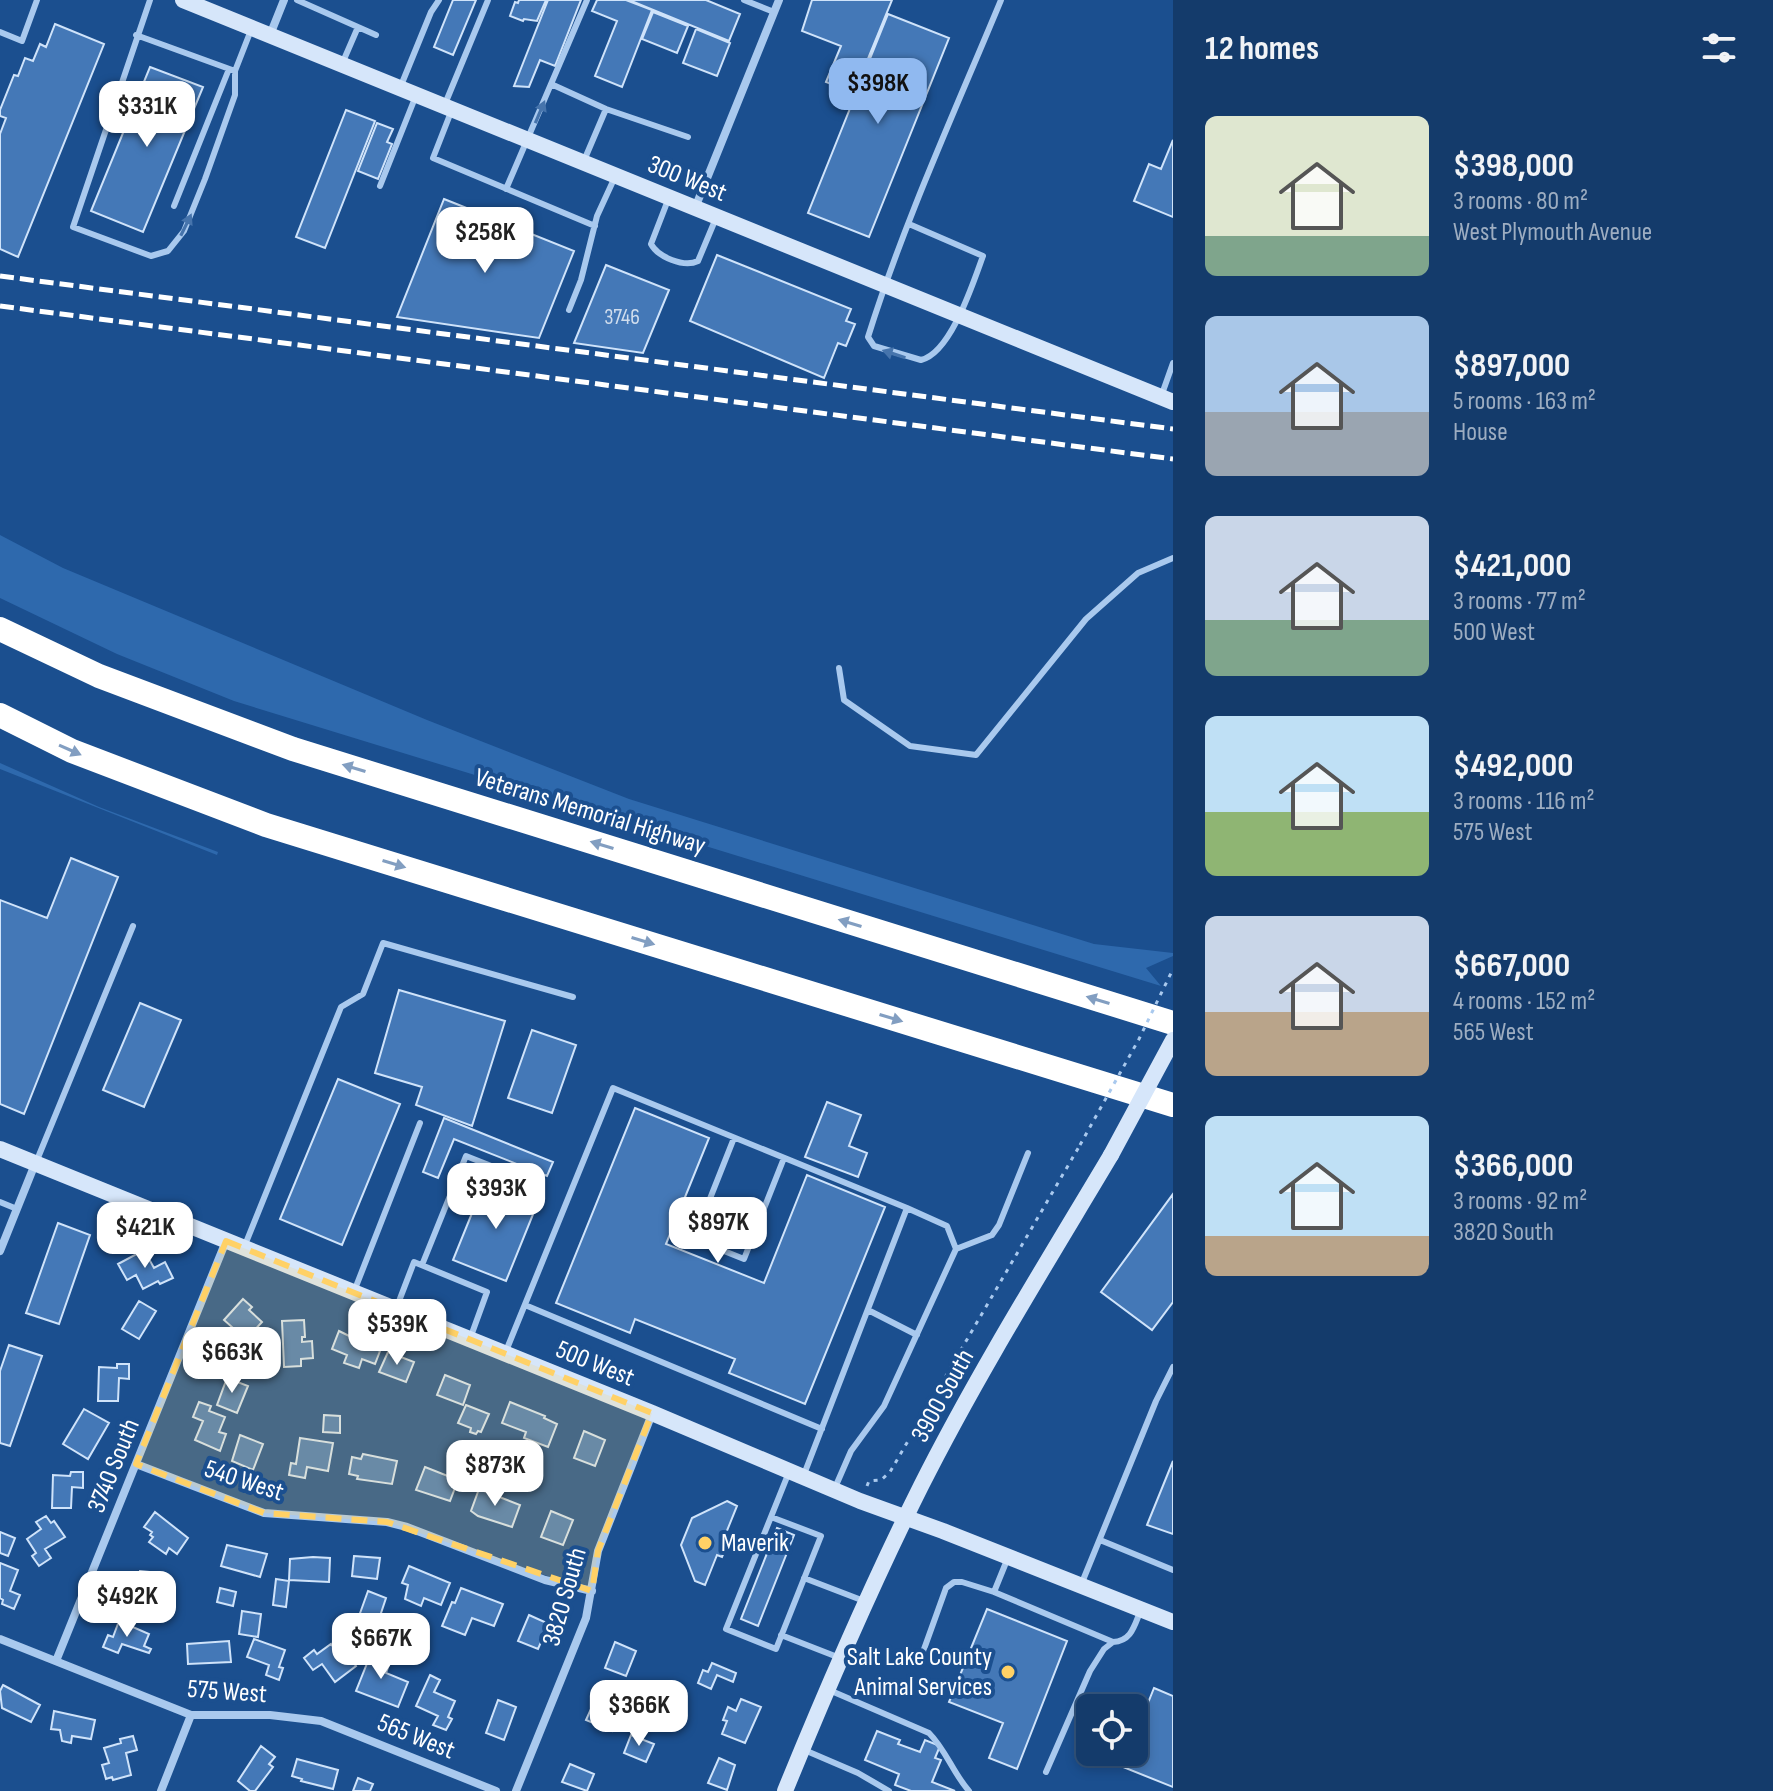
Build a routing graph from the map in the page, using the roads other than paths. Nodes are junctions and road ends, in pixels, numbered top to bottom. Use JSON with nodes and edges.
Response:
{"nodes":[{"id":1,"x":37,"y":0,"type":"edge"},
{"id":2,"x":150,"y":0,"type":"edge"},
{"id":3,"x":183,"y":0,"type":"edge"},
{"id":4,"x":284,"y":0,"type":"edge"},
{"id":5,"x":297,"y":0,"type":"edge"},
{"id":6,"x":439,"y":0,"type":"edge"},
{"id":7,"x":488,"y":0,"type":"edge"},
{"id":8,"x":587,"y":0,"type":"edge"},
{"id":9,"x":744,"y":0,"type":"edge"},
{"id":10,"x":779,"y":0,"type":"edge"},
{"id":11,"x":1001,"y":0,"type":"edge"},
{"id":12,"x":774,"y":12,"type":"junction"},
{"id":13,"x":358,"y":27,"type":"junction"},
{"id":14,"x":252,"y":28,"type":"junction"},
{"id":15,"x":0,"y":32,"type":"edge"},
{"id":16,"x":136,"y":35,"type":"junction"},
{"id":17,"x":270,"y":35,"type":"junction"},
{"id":18,"x":376,"y":35,"type":"dead end"},
{"id":19,"x":342,"y":64,"type":"junction"},
{"id":20,"x":232,"y":70,"type":"junction"},
{"id":21,"x":551,"y":84,"type":"junction"},
{"id":22,"x":408,"y":91,"type":"junction"},
{"id":23,"x":448,"y":108,"type":"junction"},
{"id":24,"x":606,"y":109,"type":"junction"},
{"id":25,"x":688,"y":137,"type":"dead end"},
{"id":26,"x":528,"y":140,"type":"junction"},
{"id":27,"x":583,"y":163,"type":"junction"},
{"id":28,"x":616,"y":176,"type":"junction"},
{"id":29,"x":380,"y":186,"type":"dead end"},
{"id":30,"x":506,"y":189,"type":"junction"},
{"id":31,"x":669,"y":197,"type":"junction"},
{"id":32,"x":174,"y":206,"type":"dead end"},
{"id":33,"x":695,"y":208,"type":"junction"},
{"id":34,"x":717,"y":216,"type":"junction"},
{"id":35,"x":909,"y":224,"type":"junction"},
{"id":36,"x":595,"y":226,"type":"junction"},
{"id":37,"x":885,"y":285,"type":"junction"},
{"id":38,"x":569,"y":310,"type":"dead end"},
{"id":39,"x":960,"y":315,"type":"junction"},
{"id":40,"x":1173,"y":363,"type":"edge"},
{"id":41,"x":1167,"y":399,"type":"edge"},
{"id":42,"x":1173,"y":558,"type":"edge"},
{"id":43,"x":0,"y":629,"type":"edge"},
{"id":44,"x":839,"y":668,"type":"dead end"},
{"id":45,"x":0,"y":715,"type":"edge"},
{"id":46,"x":133,"y":926,"type":"dead end"},
{"id":47,"x":573,"y":997,"type":"dead end"},
{"id":48,"x":1173,"y":1023,"type":"edge"},
{"id":49,"x":1173,"y":1040,"type":"edge"},
{"id":50,"x":1173,"y":1105,"type":"edge"},
{"id":51,"x":420,"y":1123,"type":"dead end"},
{"id":52,"x":734,"y":1138,"type":"junction"},
{"id":53,"x":0,"y":1149,"type":"edge"},
{"id":54,"x":1028,"y":1153,"type":"dead end"},
{"id":55,"x":784,"y":1158,"type":"junction"},
{"id":56,"x":35,"y":1164,"type":"junction"},
{"id":57,"x":509,"y":1173,"type":"dead end"},
{"id":58,"x":0,"y":1202,"type":"edge"},
{"id":59,"x":907,"y":1208,"type":"junction"},
{"id":60,"x":17,"y":1209,"type":"junction"},
{"id":61,"x":226,"y":1241,"type":"junction"},
{"id":62,"x":243,"y":1248,"type":"junction"},
{"id":63,"x":956,"y":1249,"type":"junction"},
{"id":64,"x":0,"y":1251,"type":"edge"},
{"id":65,"x":422,"y":1265,"type":"junction"},
{"id":66,"x":353,"y":1292,"type":"junction"},
{"id":67,"x":525,"y":1305,"type":"junction"},
{"id":68,"x":396,"y":1310,"type":"junction"},
{"id":69,"x":868,"y":1310,"type":"junction"},
{"id":70,"x":917,"y":1335,"type":"junction"},
{"id":71,"x":469,"y":1340,"type":"junction"},
{"id":72,"x":505,"y":1354,"type":"junction"},
{"id":73,"x":1173,"y":1367,"type":"edge"},
{"id":74,"x":652,"y":1413,"type":"junction"},
{"id":75,"x":822,"y":1429,"type":"junction"},
{"id":76,"x":136,"y":1464,"type":"junction"},
{"id":77,"x":796,"y":1475,"type":"junction"},
{"id":78,"x":834,"y":1491,"type":"junction"},
{"id":79,"x":771,"y":1517,"type":"junction"},
{"id":80,"x":906,"y":1518,"type":"junction"},
{"id":81,"x":1100,"y":1540,"type":"junction"},
{"id":82,"x":1008,"y":1556,"type":"junction"},
{"id":83,"x":1173,"y":1570,"type":"edge"},
{"id":84,"x":804,"y":1578,"type":"junction"},
{"id":85,"x":1081,"y":1585,"type":"junction"},
{"id":86,"x":592,"y":1591,"type":"junction"},
{"id":87,"x":994,"y":1592,"type":"junction"},
{"id":88,"x":865,"y":1602,"type":"junction"},
{"id":89,"x":1141,"y":1609,"type":"junction"},
{"id":90,"x":1173,"y":1622,"type":"edge"},
{"id":91,"x":781,"y":1635,"type":"junction"},
{"id":92,"x":0,"y":1639,"type":"edge"},
{"id":93,"x":1113,"y":1642,"type":"junction"},
{"id":94,"x":840,"y":1658,"type":"junction"},
{"id":95,"x":56,"y":1661,"type":"junction"},
{"id":96,"x":919,"y":1663,"type":"dead end"},
{"id":97,"x":827,"y":1689,"type":"junction"},
{"id":98,"x":191,"y":1715,"type":"junction"},
{"id":99,"x":321,"y":1721,"type":"joint"},
{"id":100,"x":802,"y":1749,"type":"junction"},
{"id":101,"x":1046,"y":1772,"type":"dead end"},
{"id":102,"x":161,"y":1791,"type":"edge"},
{"id":103,"x":496,"y":1791,"type":"edge"},
{"id":104,"x":516,"y":1791,"type":"edge"},
{"id":105,"x":785,"y":1791,"type":"edge"},
{"id":106,"x":889,"y":1791,"type":"edge"},
{"id":107,"x":969,"y":1791,"type":"edge"}],
"edges":[{"from":1,"to":15,"type":"lane"},
{"from":2,"to":16,"type":"lane"},
{"from":3,"to":14,"type":"main road","name":"300 West"},
{"from":4,"to":17,"type":"street"},
{"from":5,"to":13,"type":"lane"},
{"from":6,"to":22,"type":"lane"},
{"from":7,"to":23,"type":"lane"},
{"from":8,"to":21,"type":"lane"},
{"from":9,"to":12,"type":"lane"},
{"from":10,"to":12,"type":"street"},
{"from":11,"to":35,"type":"lane"},
{"from":12,"to":33,"type":"street"},
{"from":13,"to":18,"type":"lane"},
{"from":13,"to":19,"type":"lane"},
{"from":14,"to":17,"type":"main road","name":"300 West"},
{"from":14,"to":20,"type":"lane"},
{"from":16,"to":20,"type":"lane"},
{"from":16,"to":20,"type":"lane","one_way":true},
{"from":17,"to":19,"type":"main road","name":"300 West"},
{"from":19,"to":22,"type":"main road","name":"300 West"},
{"from":20,"to":32,"type":"lane"},
{"from":21,"to":24,"type":"lane"},
{"from":26,"to":21,"type":"lane","one_way":true},
{"from":22,"to":23,"type":"main road","name":"300 West"},
{"from":22,"to":29,"type":"lane"},
{"from":23,"to":26,"type":"main road","name":"300 West"},
{"from":23,"to":30,"type":"lane"},
{"from":24,"to":25,"type":"lane"},
{"from":24,"to":27,"type":"lane"},
{"from":26,"to":27,"type":"main road","name":"300 West"},
{"from":26,"to":30,"type":"lane"},
{"from":27,"to":28,"type":"main road","name":"300 West"},
{"from":28,"to":31,"type":"main road","name":"300 West"},
{"from":28,"to":36,"type":"lane"},
{"from":30,"to":36,"type":"lane"},
{"from":31,"to":33,"type":"main road","name":"300 West"},
{"from":31,"to":34,"type":"lane"},
{"from":33,"to":34,"type":"main road","name":"300 West"},
{"from":34,"to":37,"type":"main road","name":"300 West"},
{"from":35,"to":37,"type":"lane"},
{"from":35,"to":39,"type":"lane"},
{"from":36,"to":38,"type":"lane"},
{"from":37,"to":39,"type":"main road","name":"300 West"},
{"from":39,"to":37,"type":"lane","one_way":true},
{"from":39,"to":41,"type":"main road","name":"300 West"},
{"from":40,"to":41,"type":"lane"},
{"from":42,"to":44,"type":"lane"},
{"from":48,"to":43,"type":"highway","name":"Veterans Memorial Highway","one_way":true},
{"from":45,"to":50,"type":"highway","one_way":true},
{"from":46,"to":56,"type":"lane"},
{"from":47,"to":62,"type":"lane"},
{"from":49,"to":80,"type":"main road","name":"3900 South","bridge":true},
{"from":51,"to":66,"type":"lane"},
{"from":52,"to":55,"type":"lane"},
{"from":52,"to":55,"type":"lane"},
{"from":52,"to":67,"type":"lane"},
{"from":53,"to":56,"type":"main road","name":"500 West"},
{"from":54,"to":63,"type":"lane"},
{"from":55,"to":59,"type":"lane"},
{"from":56,"to":60,"type":"street"},
{"from":56,"to":61,"type":"main road","name":"500 West"},
{"from":57,"to":65,"type":"lane"},
{"from":58,"to":60,"type":"lane"},
{"from":59,"to":63,"type":"lane"},
{"from":59,"to":69,"type":"lane"},
{"from":60,"to":64,"type":"street"},
{"from":61,"to":62,"type":"main road","name":"500 West"},
{"from":61,"to":76,"type":"street","name":"3740 South"},
{"from":62,"to":66,"type":"main road","name":"500 West"},
{"from":63,"to":70,"type":"lane"},
{"from":65,"to":68,"type":"lane"},
{"from":65,"to":71,"type":"lane"},
{"from":66,"to":68,"type":"main road","name":"500 West"},
{"from":67,"to":72,"type":"lane"},
{"from":67,"to":75,"type":"lane"},
{"from":68,"to":71,"type":"main road","name":"500 West"},
{"from":69,"to":70,"type":"lane"},
{"from":69,"to":75,"type":"lane"},
{"from":70,"to":78,"type":"lane"},
{"from":71,"to":72,"type":"main road","name":"500 West"},
{"from":72,"to":74,"type":"main road","name":"500 West"},
{"from":73,"to":81,"type":"lane"},
{"from":74,"to":77,"type":"main road","name":"500 West"},
{"from":74,"to":86,"type":"street","name":"3820 South"},
{"from":75,"to":77,"type":"lane"},
{"from":76,"to":86,"type":"street","name":"540 West"},
{"from":76,"to":95,"type":"street","name":"3740 South"},
{"from":77,"to":78,"type":"main road","name":"500 West"},
{"from":77,"to":79,"type":"lane"},
{"from":78,"to":80,"type":"main road","name":"500 West"},
{"from":79,"to":84,"type":"lane"},
{"from":79,"to":91,"type":"lane"},
{"from":80,"to":82,"type":"main road","name":"500 West"},
{"from":80,"to":88,"type":"main road","name":"3900 South"},
{"from":81,"to":83,"type":"lane"},
{"from":81,"to":85,"type":"lane"},
{"from":82,"to":85,"type":"main road","name":"500 West"},
{"from":82,"to":87,"type":"lane"},
{"from":84,"to":88,"type":"lane"},
{"from":84,"to":91,"type":"lane"},
{"from":85,"to":89,"type":"main road","name":"500 West"},
{"from":86,"to":104,"type":"street","name":"3820 South"},
{"from":87,"to":93,"type":"lane"},
{"from":87,"to":96,"type":"lane"},
{"from":88,"to":94,"type":"main road","name":"3900 South"},
{"from":89,"to":90,"type":"main road","name":"500 West"},
{"from":89,"to":93,"type":"lane"},
{"from":91,"to":94,"type":"lane"},
{"from":92,"to":95,"type":"street","name":"575 West"},
{"from":93,"to":101,"type":"lane"},
{"from":94,"to":97,"type":"main road","name":"3900 South"},
{"from":95,"to":98,"type":"street","name":"575 West"},
{"from":97,"to":100,"type":"main road","name":"3900 South"},
{"from":97,"to":107,"type":"lane"},
{"from":98,"to":99,"type":"street","name":"575 West"},
{"from":98,"to":102,"type":"street"},
{"from":99,"to":103,"type":"street","name":"565 West"},
{"from":100,"to":105,"type":"main road","name":"3900 South"},
{"from":100,"to":106,"type":"lane"}]}
